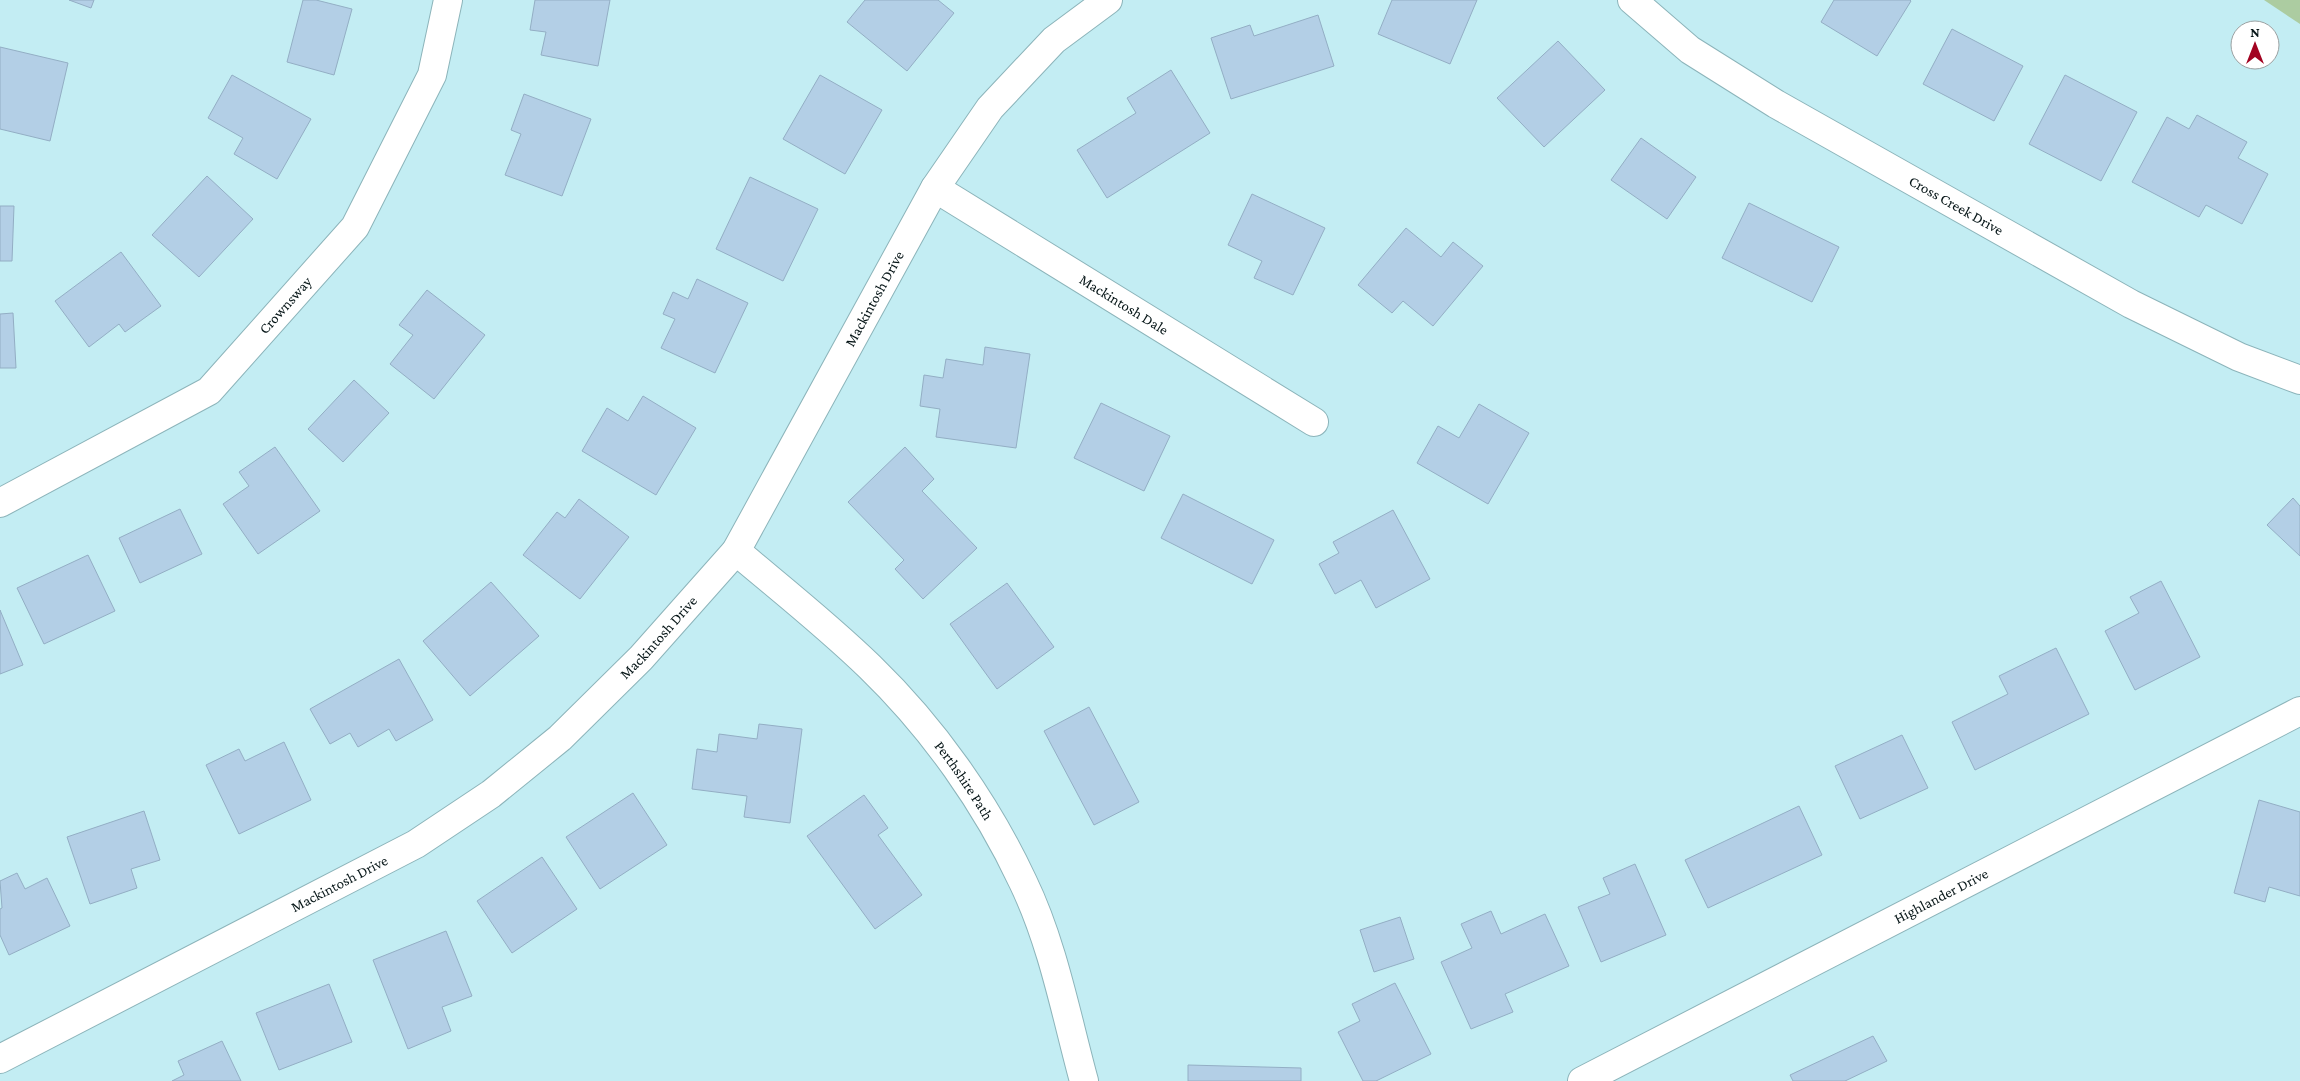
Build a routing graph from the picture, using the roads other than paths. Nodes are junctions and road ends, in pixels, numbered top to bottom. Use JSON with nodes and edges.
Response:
{"nodes":[{"id":1,"x":448,"y":0,"type":"edge"},
{"id":2,"x":1108,"y":0,"type":"edge"},
{"id":3,"x":1632,"y":0,"type":"edge"},
{"id":4,"x":935,"y":188,"type":"junction"},
{"id":5,"x":2300,"y":380,"type":"edge"},
{"id":6,"x":1314,"y":422,"type":"dead end"},
{"id":7,"x":0,"y":503,"type":"edge"},
{"id":8,"x":736,"y":551,"type":"junction"},
{"id":9,"x":2300,"y":711,"type":"edge"},
{"id":10,"x":0,"y":1059,"type":"edge"},
{"id":11,"x":1084,"y":1081,"type":"edge"},
{"id":12,"x":1582,"y":1081,"type":"edge"}],
"edges":[{"from":1,"to":7,"type":"street","name":"Crownsway"},
{"from":2,"to":4,"type":"street","name":"Mackintosh Drive"},
{"from":3,"to":5,"type":"street","name":"Cross Creek Drive"},
{"from":4,"to":6,"type":"street","name":"Mackintosh Dale"},
{"from":4,"to":8,"type":"street","name":"Mackintosh Drive"},
{"from":8,"to":10,"type":"street","name":"Mackintosh Drive"},
{"from":8,"to":11,"type":"street","name":"Perthshire Path"},
{"from":9,"to":12,"type":"street","name":"Highlander Drive"}]}
